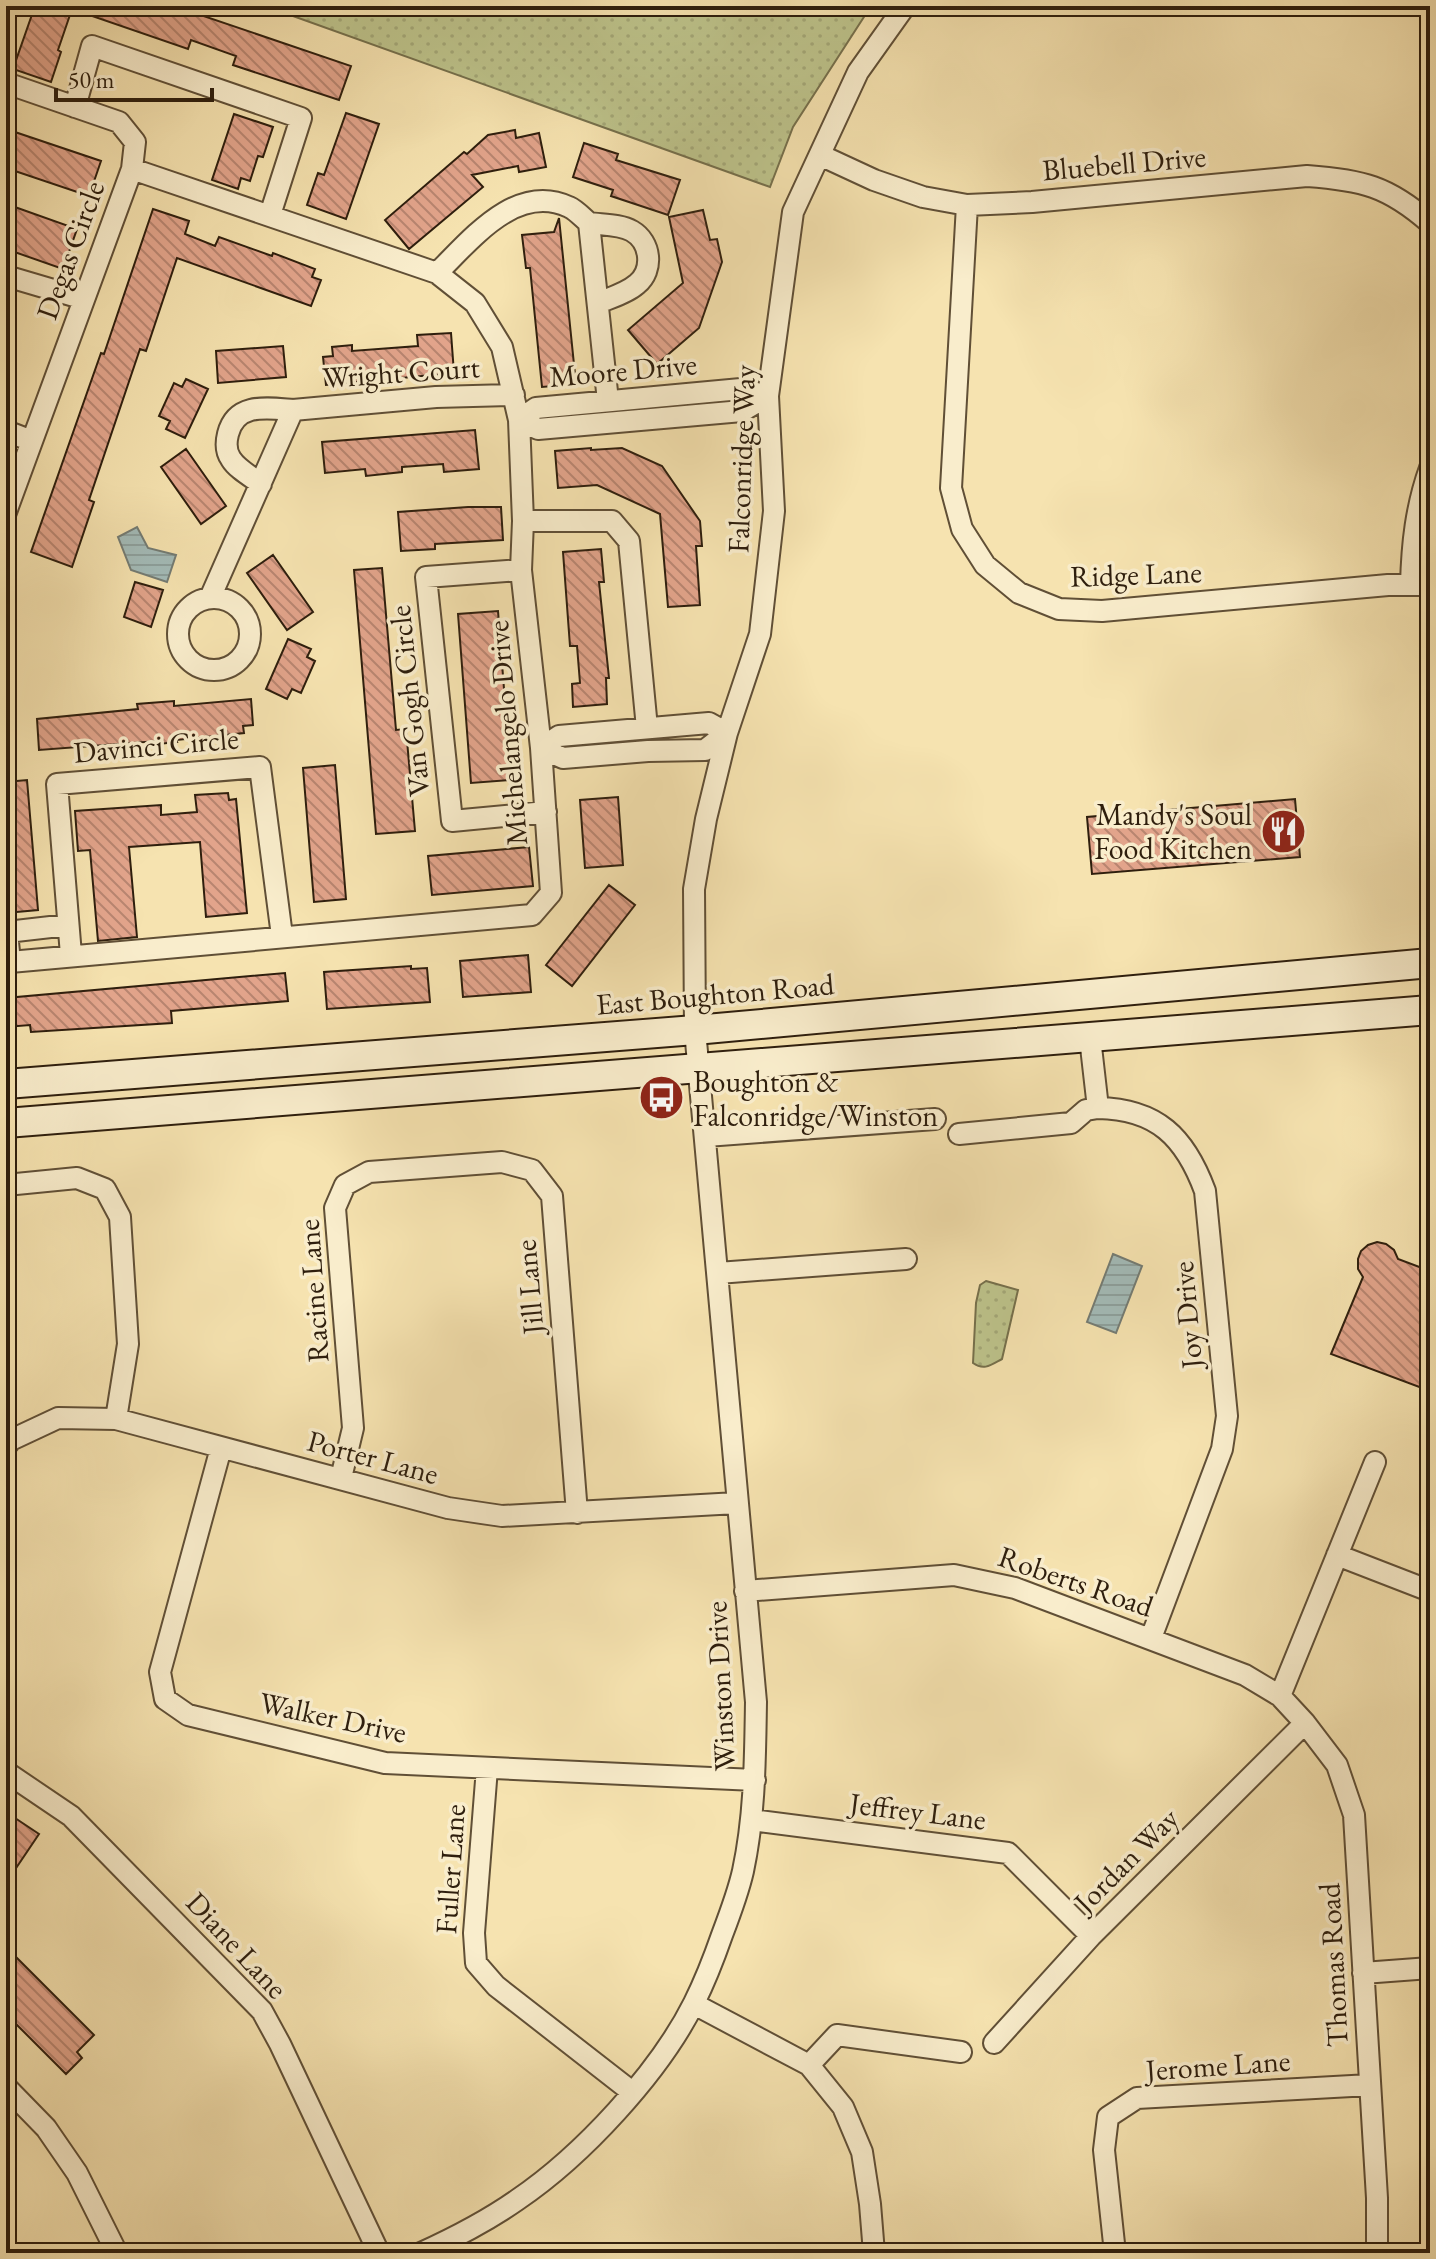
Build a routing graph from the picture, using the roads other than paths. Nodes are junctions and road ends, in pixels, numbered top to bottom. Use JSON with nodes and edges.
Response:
{"nodes":[{"id":1,"x":905,"y":6,"type":"edge"},
{"id":2,"x":6,"y":83,"type":"edge"},
{"id":3,"x":75,"y":107,"type":"junction"},
{"id":4,"x":820,"y":155,"type":"junction"},
{"id":5,"x":132,"y":169,"type":"junction"},
{"id":6,"x":967,"y":205,"type":"junction"},
{"id":7,"x":270,"y":215,"type":"junction"},
{"id":8,"x":589,"y":223,"type":"junction"},
{"id":9,"x":1430,"y":223,"type":"edge"},
{"id":10,"x":437,"y":273,"type":"junction"},
{"id":11,"x":6,"y":276,"type":"edge"},
{"id":12,"x":84,"y":299,"type":"junction"},
{"id":13,"x":598,"y":303,"type":"junction"},
{"id":14,"x":514,"y":395,"type":"junction"},
{"id":15,"x":768,"y":396,"type":"junction"},
{"id":16,"x":608,"y":401,"type":"junction"},
{"id":17,"x":293,"y":410,"type":"junction"},
{"id":18,"x":519,"y":420,"type":"junction"},
{"id":19,"x":6,"y":431,"type":"edge"},
{"id":20,"x":32,"y":441,"type":"junction"},
{"id":21,"x":1430,"y":468,"type":"edge"},
{"id":22,"x":261,"y":484,"type":"junction"},
{"id":23,"x":6,"y":512,"type":"edge"},
{"id":24,"x":523,"y":521,"type":"junction"},
{"id":25,"x":521,"y":570,"type":"junction"},
{"id":26,"x":1420,"y":585,"type":"edge"},
{"id":27,"x":210,"y":598,"type":"dead end"},
{"id":28,"x":647,"y":728,"type":"junction"},
{"id":29,"x":727,"y":733,"type":"junction"},
{"id":30,"x":541,"y":748,"type":"junction"},
{"id":31,"x":546,"y":812,"type":"junction"},
{"id":32,"x":68,"y":925,"type":"junction"},
{"id":33,"x":282,"y":936,"type":"junction"},
{"id":34,"x":71,"y":955,"type":"junction"},
{"id":35,"x":1430,"y":963,"type":"edge"},
{"id":36,"x":1430,"y":1010,"type":"edge"},
{"id":37,"x":695,"y":1030,"type":"junction"},
{"id":38,"x":1090,"y":1038,"type":"junction"},
{"id":39,"x":699,"y":1069,"type":"junction"},
{"id":40,"x":6,"y":1084,"type":"edge"},
{"id":41,"x":1098,"y":1108,"type":"junction"},
{"id":42,"x":935,"y":1119,"type":"dead end"},
{"id":43,"x":6,"y":1123,"type":"edge"},
{"id":44,"x":959,"y":1134,"type":"dead end"},
{"id":45,"x":706,"y":1136,"type":"junction"},
{"id":46,"x":426,"y":1166,"type":"joint"},
{"id":47,"x":6,"y":1185,"type":"edge"},
{"id":48,"x":906,"y":1259,"type":"dead end"},
{"id":49,"x":718,"y":1273,"type":"junction"},
{"id":50,"x":116,"y":1419,"type":"junction"},
{"id":51,"x":8,"y":1440,"type":"edge"},
{"id":52,"x":221,"y":1448,"type":"junction"},
{"id":53,"x":1375,"y":1462,"type":"dead end"},
{"id":54,"x":341,"y":1478,"type":"junction"},
{"id":55,"x":737,"y":1503,"type":"junction"},
{"id":56,"x":577,"y":1513,"type":"junction"},
{"id":57,"x":1337,"y":1555,"type":"junction"},
{"id":58,"x":745,"y":1591,"type":"junction"},
{"id":59,"x":1430,"y":1591,"type":"edge"},
{"id":60,"x":1151,"y":1638,"type":"junction"},
{"id":61,"x":1280,"y":1696,"type":"junction"},
{"id":62,"x":1305,"y":1723,"type":"junction"},
{"id":63,"x":487,"y":1768,"type":"junction"},
{"id":64,"x":6,"y":1772,"type":"edge"},
{"id":65,"x":755,"y":1780,"type":"junction"},
{"id":66,"x":751,"y":1820,"type":"junction"},
{"id":67,"x":1091,"y":1936,"type":"junction"},
{"id":68,"x":1430,"y":1968,"type":"edge"},
{"id":69,"x":1363,"y":1973,"type":"junction"},
{"id":70,"x":694,"y":2004,"type":"junction"},
{"id":71,"x":994,"y":2043,"type":"dead end"},
{"id":72,"x":961,"y":2052,"type":"dead end"},
{"id":73,"x":809,"y":2065,"type":"junction"},
{"id":74,"x":1370,"y":2085,"type":"junction"},
{"id":75,"x":6,"y":2087,"type":"edge"},
{"id":76,"x":632,"y":2092,"type":"junction"},
{"id":77,"x":117,"y":2253,"type":"edge"},
{"id":78,"x":379,"y":2253,"type":"edge"},
{"id":79,"x":421,"y":2253,"type":"edge"},
{"id":80,"x":874,"y":2253,"type":"edge"},
{"id":81,"x":1115,"y":2253,"type":"edge"},
{"id":82,"x":1377,"y":2253,"type":"edge"}],
"edges":[{"from":1,"to":4,"type":"street","name":"Falconridge Way"},
{"from":2,"to":3,"type":"street","name":"Degas Circle"},
{"from":3,"to":5,"type":"street","name":"Degas Circle"},
{"from":3,"to":7,"type":"street"},
{"from":4,"to":6,"type":"street","name":"Bluebell Drive"},
{"from":4,"to":15,"type":"street","name":"Falconridge Way"},
{"from":5,"to":7,"type":"street","name":"Michelangelo Drive"},
{"from":5,"to":12,"type":"street","name":"Degas Circle"},
{"from":6,"to":9,"type":"street","name":"Bluebell Drive"},
{"from":6,"to":26,"type":"street","name":"Ridge Lane"},
{"from":7,"to":10,"type":"street","name":"Michelangelo Drive"},
{"from":8,"to":10,"type":"street"},
{"from":8,"to":13,"type":"street"},
{"from":8,"to":13,"type":"street"},
{"from":10,"to":14,"type":"street","name":"Michelangelo Drive"},
{"from":11,"to":12,"type":"street"},
{"from":12,"to":20,"type":"street","name":"Degas Circle"},
{"from":13,"to":16,"type":"street"},
{"from":14,"to":17,"type":"street","name":"Wright Court"},
{"from":14,"to":18,"type":"street","name":"Michelangelo Drive"},
{"from":15,"to":16,"type":"street","name":"Moore Drive"},
{"from":15,"to":18,"type":"street","name":"Moore Drive"},
{"from":15,"to":29,"type":"street","name":"Falconridge Way"},
{"from":16,"to":18,"type":"street","name":"Moore Drive"},
{"from":17,"to":22,"type":"street","name":"Wright Court"},
{"from":17,"to":22,"type":"street","name":"Wright Court"},
{"from":18,"to":24,"type":"street","name":"Michelangelo Drive"},
{"from":19,"to":20,"type":"street"},
{"from":20,"to":23,"type":"street","name":"Degas Circle"},
{"from":21,"to":26,"type":"street"},
{"from":22,"to":27,"type":"street","name":"Wright Court"},
{"from":24,"to":25,"type":"street","name":"Michelangelo Drive"},
{"from":24,"to":28,"type":"street"},
{"from":25,"to":30,"type":"street","name":"Michelangelo Drive"},
{"from":25,"to":31,"type":"street","name":"Van Gogh Circle"},
{"from":28,"to":29,"type":"street"},
{"from":28,"to":30,"type":"street"},
{"from":29,"to":30,"type":"street"},
{"from":29,"to":37,"type":"street","name":"Falconridge Way"},
{"from":30,"to":31,"type":"street","name":"Michelangelo Drive"},
{"from":31,"to":33,"type":"street","name":"Michelangelo Drive"},
{"from":32,"to":33,"type":"street","name":"Davinci Circle"},
{"from":32,"to":34,"type":"street","name":"Davinci Circle"},
{"from":32,"to":34,"type":"street","name":"Michelangelo Drive"},
{"from":33,"to":34,"type":"street","name":"Michelangelo Drive"},
{"from":35,"to":37,"type":"main road","name":"East Boughton Road"},
{"from":36,"to":38,"type":"main road"},
{"from":37,"to":39,"type":"street","name":"Winston Drive"},
{"from":37,"to":40,"type":"main road","name":"East Boughton Road"},
{"from":38,"to":39,"type":"main road"},
{"from":38,"to":41,"type":"street"},
{"from":39,"to":43,"type":"main road"},
{"from":39,"to":45,"type":"street","name":"Winston Drive"},
{"from":41,"to":44,"type":"street"},
{"from":41,"to":60,"type":"street","name":"Joy Drive"},
{"from":42,"to":45,"type":"street"},
{"from":45,"to":49,"type":"street","name":"Winston Drive"},
{"from":46,"to":54,"type":"street","name":"Racine Lane"},
{"from":46,"to":56,"type":"street","name":"Jill Lane"},
{"from":47,"to":50,"type":"street"},
{"from":48,"to":49,"type":"street"},
{"from":49,"to":55,"type":"street","name":"Winston Drive"},
{"from":50,"to":51,"type":"street","name":"Porter Lane"},
{"from":50,"to":52,"type":"street","name":"Porter Lane"},
{"from":52,"to":54,"type":"street","name":"Porter Lane"},
{"from":52,"to":63,"type":"street","name":"Walker Drive"},
{"from":53,"to":57,"type":"street"},
{"from":54,"to":56,"type":"street","name":"Porter Lane"},
{"from":55,"to":56,"type":"street","name":"Porter Lane"},
{"from":55,"to":58,"type":"street","name":"Winston Drive"},
{"from":57,"to":59,"type":"street"},
{"from":57,"to":61,"type":"street"},
{"from":58,"to":60,"type":"street","name":"Roberts Road"},
{"from":58,"to":65,"type":"street","name":"Winston Drive"},
{"from":60,"to":61,"type":"street","name":"Roberts Road"},
{"from":61,"to":62,"type":"street","name":"Thomas Road"},
{"from":62,"to":67,"type":"street","name":"Jordan Way"},
{"from":62,"to":69,"type":"street","name":"Thomas Road"},
{"from":63,"to":65,"type":"street","name":"Walker Drive"},
{"from":63,"to":76,"type":"street","name":"Fuller Lane"},
{"from":64,"to":78,"type":"street","name":"Diane Lane"},
{"from":65,"to":66,"type":"street","name":"Winston Drive"},
{"from":66,"to":67,"type":"street","name":"Jeffrey Lane"},
{"from":66,"to":70,"type":"street","name":"Winston Drive"},
{"from":67,"to":71,"type":"street","name":"Jordan Way"},
{"from":68,"to":69,"type":"street"},
{"from":69,"to":74,"type":"street","name":"Thomas Road"},
{"from":70,"to":73,"type":"street"},
{"from":70,"to":76,"type":"street","name":"Winston Drive"},
{"from":72,"to":73,"type":"street"},
{"from":73,"to":80,"type":"street"},
{"from":74,"to":81,"type":"street","name":"Jerome Lane"},
{"from":74,"to":82,"type":"street","name":"Thomas Road"},
{"from":75,"to":77,"type":"street"},
{"from":76,"to":79,"type":"street","name":"Winston Drive"}]}
